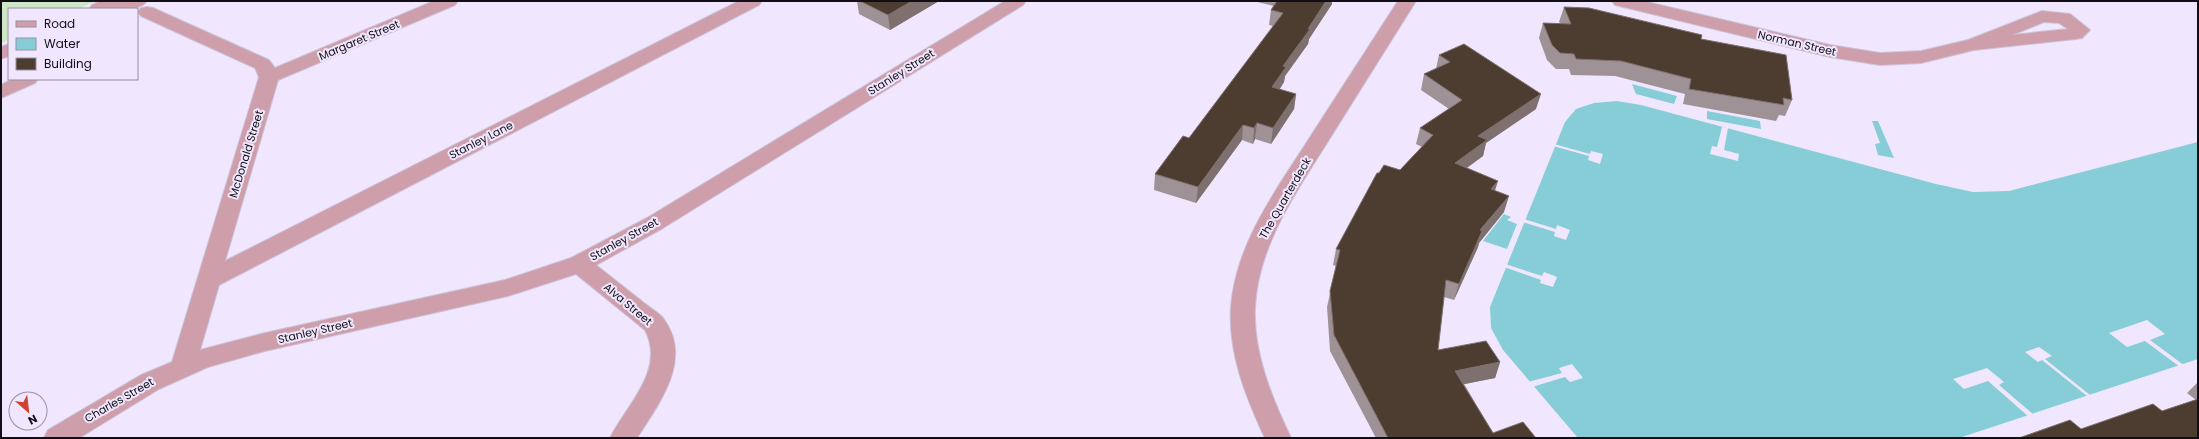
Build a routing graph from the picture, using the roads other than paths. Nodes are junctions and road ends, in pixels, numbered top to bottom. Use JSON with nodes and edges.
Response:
{"nodes":[{"id":1,"x":116,"y":1,"type":"edge"},
{"id":2,"x":166,"y":1,"type":"edge"},
{"id":3,"x":449,"y":1,"type":"edge"},
{"id":4,"x":753,"y":1,"type":"edge"},
{"id":5,"x":1017,"y":1,"type":"edge"},
{"id":6,"x":1407,"y":1,"type":"edge"},
{"id":7,"x":1621,"y":1,"type":"edge"},
{"id":8,"x":100,"y":8,"type":"edge"},
{"id":9,"x":141,"y":11,"type":"edge"},
{"id":10,"x":1974,"y":44,"type":"dead end"},
{"id":11,"x":269,"y":77,"type":"junction"},
{"id":12,"x":26,"y":80,"type":"edge"},
{"id":13,"x":1,"y":92,"type":"edge"},
{"id":14,"x":579,"y":264,"type":"junction"},
{"id":15,"x":208,"y":280,"type":"junction"},
{"id":16,"x":183,"y":365,"type":"junction"},
{"id":17,"x":57,"y":438,"type":"edge"},
{"id":18,"x":623,"y":438,"type":"edge"},
{"id":19,"x":1278,"y":438,"type":"edge"}],
"edges":[{"from":1,"to":8,"type":"street"},
{"from":2,"to":9,"type":"street"},
{"from":3,"to":11,"type":"street","name":"Margaret Street"},
{"from":4,"to":15,"type":"street","name":"Stanley Lane"},
{"from":5,"to":14,"type":"street","name":"Stanley Street"},
{"from":6,"to":19,"type":"street","name":"The Quarterdeck"},
{"from":7,"to":10,"type":"street","name":"Norman Street"},
{"from":9,"to":11,"type":"street"},
{"from":11,"to":15,"type":"street","name":"McDonald Street"},
{"from":12,"to":13,"type":"street"},
{"from":14,"to":16,"type":"street","name":"Stanley Street"},
{"from":14,"to":18,"type":"street","name":"Alva Street"},
{"from":15,"to":16,"type":"street","name":"McDonald Street"},
{"from":16,"to":17,"type":"street","name":"Charles Street"}]}
